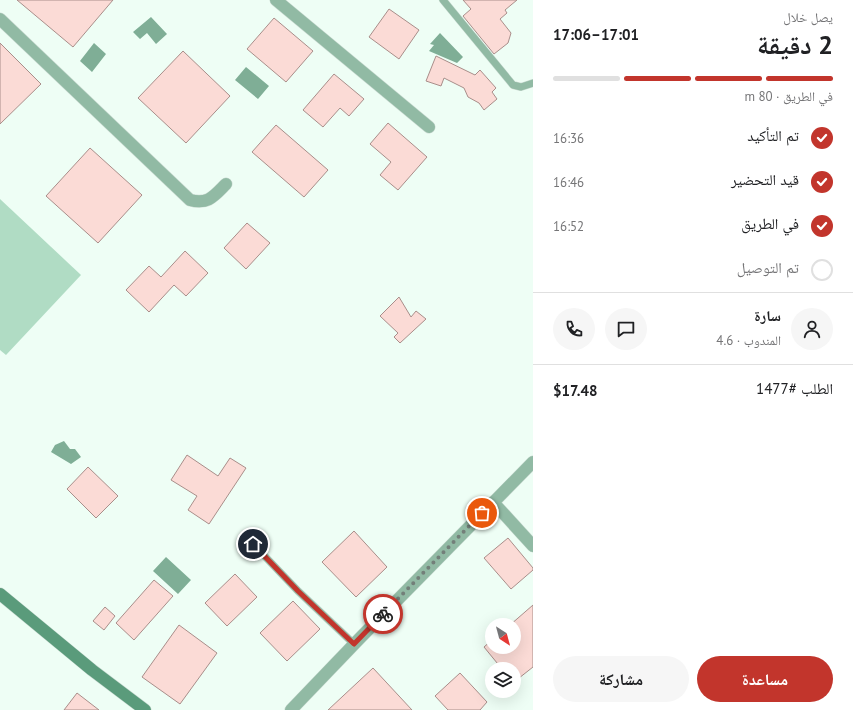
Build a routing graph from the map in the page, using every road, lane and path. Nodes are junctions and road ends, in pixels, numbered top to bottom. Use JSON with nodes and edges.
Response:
{"nodes":[{"id":1,"x":276,"y":0,"type":"edge"},
{"id":2,"x":443,"y":0,"type":"edge"},
{"id":3,"x":0,"y":19,"type":"edge"},
{"id":4,"x":533,"y":82,"type":"edge"},
{"id":5,"x":429,"y":127,"type":"dead end"},
{"id":6,"x":226,"y":184,"type":"dead end"},
{"id":7,"x":533,"y":462,"type":"edge"},
{"id":8,"x":493,"y":502,"type":"junction"},
{"id":9,"x":253,"y":544,"type":"dead end"},
{"id":10,"x":533,"y":546,"type":"edge"},
{"id":11,"x":0,"y":594,"type":"edge"},
{"id":12,"x":354,"y":644,"type":"junction"},
{"id":13,"x":143,"y":710,"type":"edge"},
{"id":14,"x":291,"y":710,"type":"edge"}],
"edges":[{"from":1,"to":5,"type":"street"},
{"from":2,"to":4,"type":"lane"},
{"from":3,"to":6,"type":"street"},
{"from":7,"to":8,"type":"street"},
{"from":8,"to":10,"type":"street"},
{"from":8,"to":12,"type":"street"},
{"from":9,"to":12,"type":"lane"},
{"from":11,"to":13,"type":"street"},
{"from":12,"to":14,"type":"street"}]}
